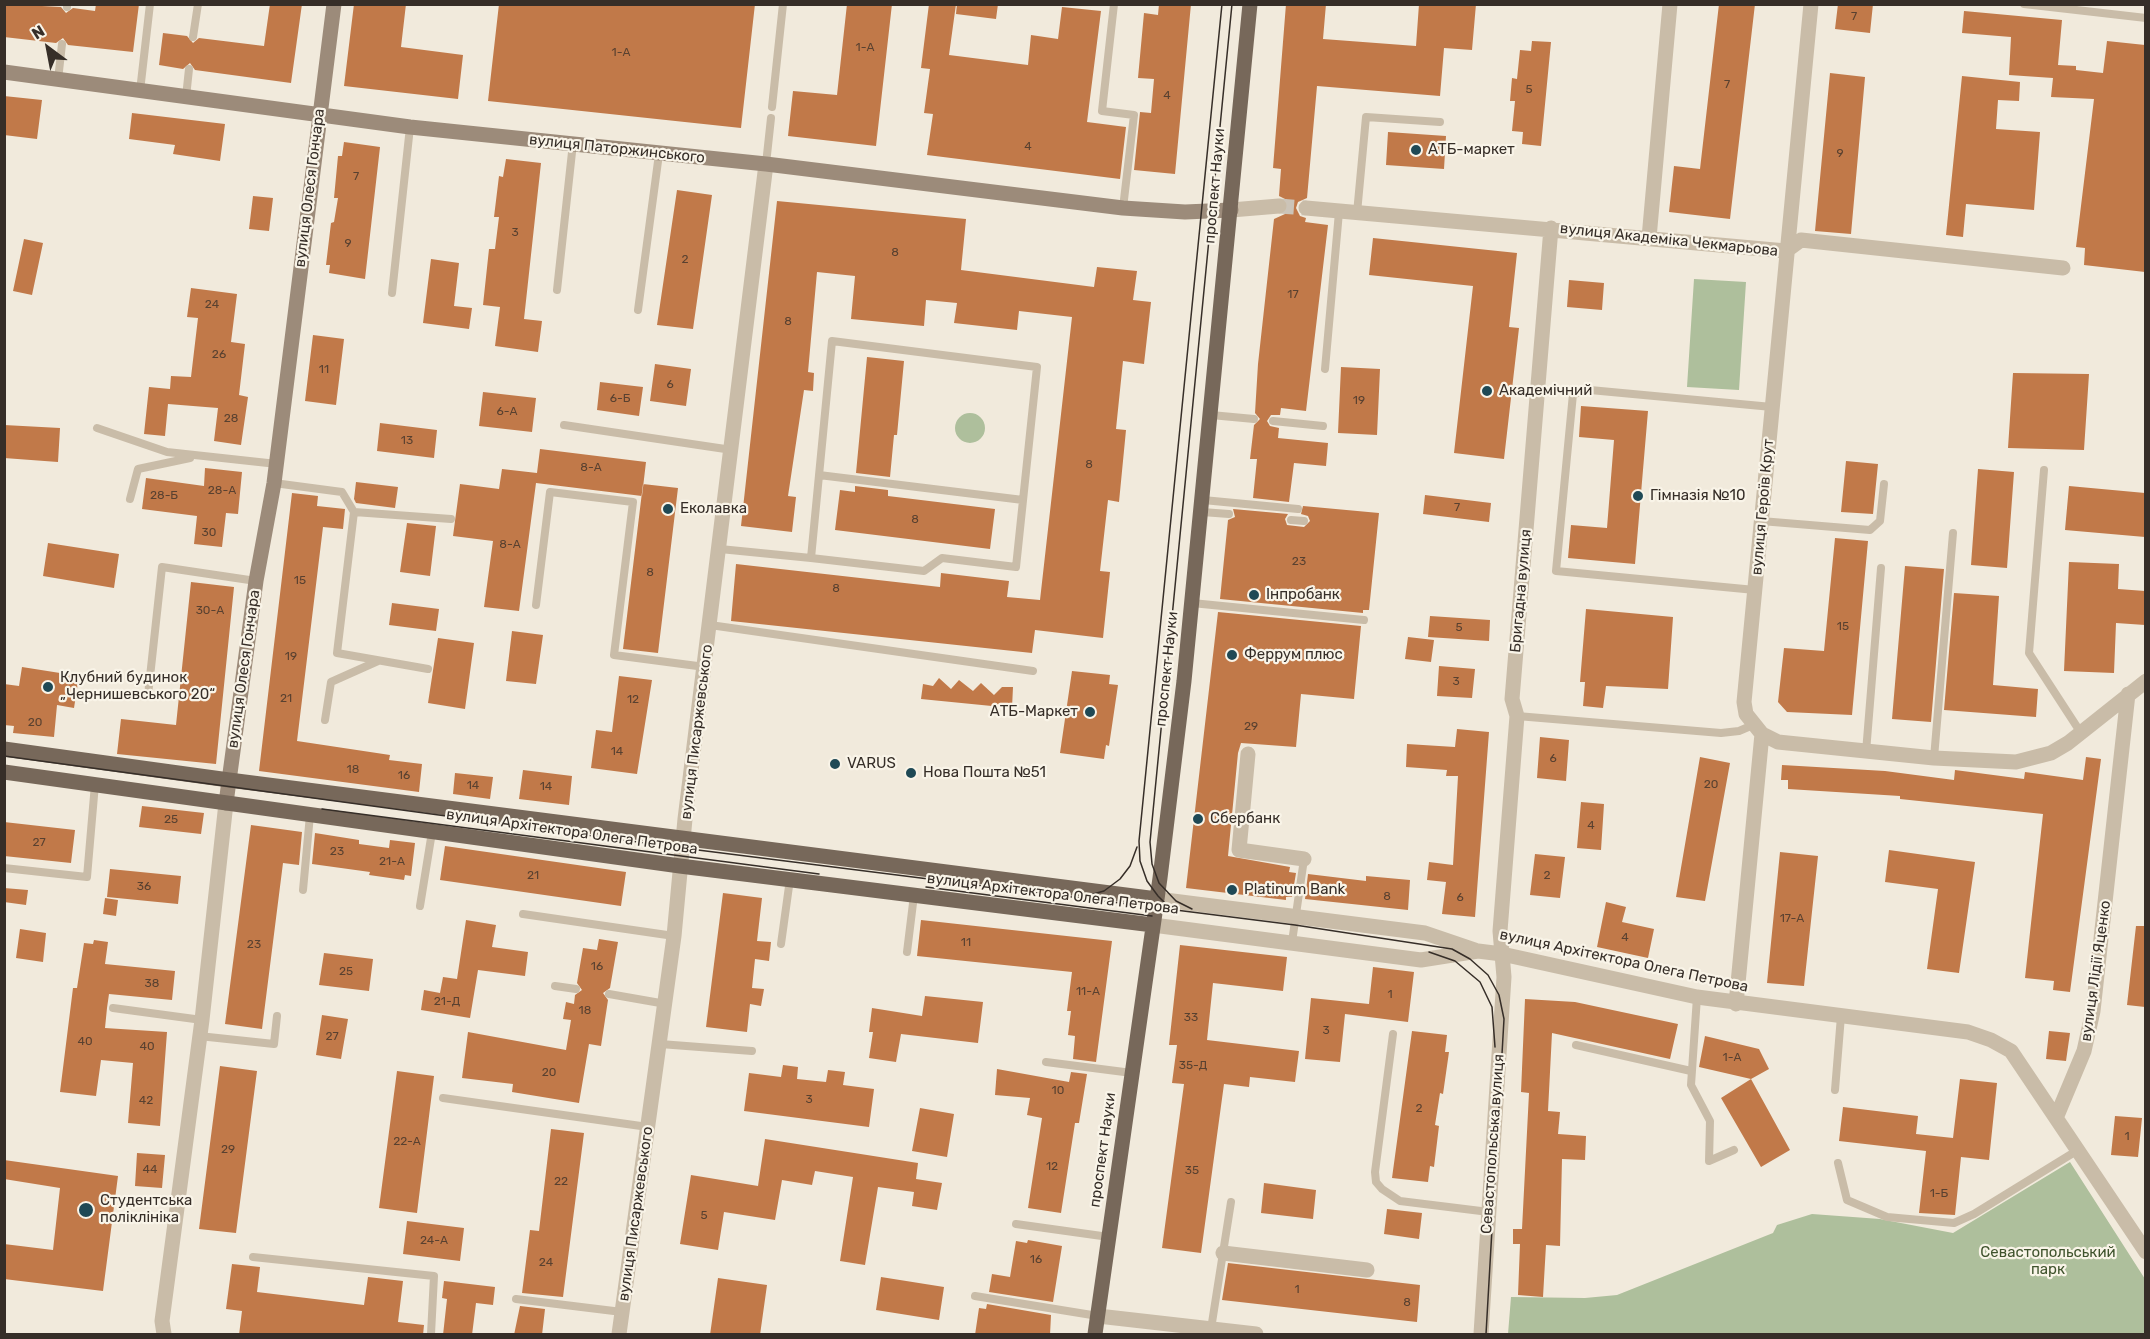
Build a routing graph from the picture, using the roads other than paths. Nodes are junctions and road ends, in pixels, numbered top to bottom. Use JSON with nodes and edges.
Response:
{"nodes":[{"id":1,"x":150,"y":4,"type":"edge"},
{"id":2,"x":198,"y":4,"type":"edge"},
{"id":3,"x":327,"y":4,"type":"edge"},
{"id":4,"x":783,"y":4,"type":"edge"},
{"id":5,"x":1114,"y":4,"type":"edge"},
{"id":6,"x":1250,"y":4,"type":"edge"},
{"id":7,"x":1670,"y":4,"type":"edge"},
{"id":8,"x":1811,"y":4,"type":"edge"},
{"id":9,"x":2024,"y":4,"type":"edge"},
{"id":10,"x":2076,"y":4,"type":"edge"},
{"id":11,"x":334,"y":5,"type":"edge"},
{"id":12,"x":2062,"y":9,"type":"junction"},
{"id":13,"x":2145,"y":18,"type":"edge"},
{"id":14,"x":194,"y":37,"type":"dead end"},
{"id":15,"x":62,"y":44,"type":"dead end"},
{"id":16,"x":189,"y":69,"type":"dead end"},
{"id":17,"x":4,"y":72,"type":"edge"},
{"id":18,"x":58,"y":80,"type":"junction"},
{"id":19,"x":140,"y":91,"type":"junction"},
{"id":20,"x":186,"y":97,"type":"junction"},
{"id":21,"x":772,"y":107,"type":"dead end"},
{"id":22,"x":319,"y":115,"type":"junction"},
{"id":23,"x":771,"y":118,"type":"dead end"},
{"id":24,"x":1440,"y":122,"type":"dead end"},
{"id":25,"x":411,"y":127,"type":"junction"},
{"id":26,"x":573,"y":143,"type":"junction"},
{"id":27,"x":659,"y":154,"type":"junction"},
{"id":28,"x":766,"y":164,"type":"junction"},
{"id":29,"x":1279,"y":206,"type":"tunnel mouth"},
{"id":30,"x":1124,"y":208,"type":"junction"},
{"id":31,"x":1306,"y":208,"type":"tunnel mouth"},
{"id":32,"x":1231,"y":210,"type":"junction"},
{"id":33,"x":1339,"y":212,"type":"junction"},
{"id":34,"x":1358,"y":213,"type":"junction"},
{"id":35,"x":1551,"y":228,"type":"junction"},
{"id":36,"x":1649,"y":238,"type":"junction"},
{"id":37,"x":1785,"y":251,"type":"junction"},
{"id":38,"x":2063,"y":268,"type":"dead end"},
{"id":39,"x":557,"y":290,"type":"dead end"},
{"id":40,"x":392,"y":293,"type":"dead end"},
{"id":41,"x":638,"y":310,"type":"dead end"},
{"id":42,"x":1324,"y":369,"type":"dead end"},
{"id":43,"x":1772,"y":407,"type":"junction"},
{"id":44,"x":1211,"y":415,"type":"junction"},
{"id":45,"x":1254,"y":419,"type":"dead end"},
{"id":46,"x":1273,"y":421,"type":"dead end"},
{"id":47,"x":564,"y":425,"type":"dead end"},
{"id":48,"x":1323,"y":426,"type":"dead end"},
{"id":49,"x":97,"y":428,"type":"dead end"},
{"id":50,"x":732,"y":450,"type":"junction"},
{"id":51,"x":199,"y":456,"type":"junction"},
{"id":52,"x":276,"y":464,"type":"junction"},
{"id":53,"x":2044,"y":470,"type":"dead end"},
{"id":54,"x":819,"y":475,"type":"junction"},
{"id":55,"x":274,"y":483,"type":"junction"},
{"id":56,"x":1884,"y":484,"type":"dead end"},
{"id":57,"x":130,"y":498,"type":"dead end"},
{"id":58,"x":1023,"y":500,"type":"junction"},
{"id":59,"x":1203,"y":506,"type":"junction"},
{"id":60,"x":1298,"y":509,"type":"dead end"},
{"id":61,"x":354,"y":512,"type":"junction"},
{"id":62,"x":1229,"y":514,"type":"dead end"},
{"id":63,"x":451,"y":519,"type":"dead end"},
{"id":64,"x":1291,"y":520,"type":"dead end"},
{"id":65,"x":1304,"y":521,"type":"dead end"},
{"id":66,"x":1761,"y":521,"type":"junction"},
{"id":67,"x":1953,"y":533,"type":"dead end"},
{"id":68,"x":720,"y":549,"type":"junction"},
{"id":69,"x":811,"y":558,"type":"junction"},
{"id":70,"x":1881,"y":568,"type":"dead end"},
{"id":71,"x":256,"y":580,"type":"junction"},
{"id":72,"x":1755,"y":590,"type":"junction"},
{"id":73,"x":1192,"y":603,"type":"junction"},
{"id":74,"x":536,"y":605,"type":"dead end"},
{"id":75,"x":1364,"y":620,"type":"dead end"},
{"id":76,"x":710,"y":625,"type":"junction"},
{"id":77,"x":379,"y":660,"type":"junction"},
{"id":78,"x":705,"y":667,"type":"junction"},
{"id":79,"x":428,"y":669,"type":"dead end"},
{"id":80,"x":1033,"y":671,"type":"dead end"},
{"id":81,"x":2145,"y":681,"type":"edge"},
{"id":82,"x":2128,"y":694,"type":"junction"},
{"id":83,"x":148,"y":695,"type":"dead end"},
{"id":84,"x":1516,"y":716,"type":"junction"},
{"id":85,"x":325,"y":720,"type":"dead end"},
{"id":86,"x":1757,"y":729,"type":"junction"},
{"id":87,"x":2081,"y":733,"type":"junction"},
{"id":88,"x":4,"y":749,"type":"edge"},
{"id":89,"x":1866,"y":752,"type":"junction"},
{"id":90,"x":1248,"y":754,"type":"dead end"},
{"id":91,"x":1934,"y":758,"type":"junction"},
{"id":92,"x":4,"y":772,"type":"edge"},
{"id":93,"x":229,"y":780,"type":"junction"},
{"id":94,"x":95,"y":784,"type":"junction"},
{"id":95,"x":226,"y":803,"type":"junction"},
{"id":96,"x":310,"y":815,"type":"junction"},
{"id":97,"x":432,"y":832,"type":"junction"},
{"id":98,"x":683,"y":838,"type":"junction"},
{"id":99,"x":1304,"y":858,"type":"joint"},
{"id":100,"x":680,"y":866,"type":"junction"},
{"id":101,"x":4,"y":868,"type":"edge"},
{"id":102,"x":790,"y":879,"type":"junction"},
{"id":103,"x":303,"y":890,"type":"dead end"},
{"id":104,"x":914,"y":895,"type":"junction"},
{"id":105,"x":1157,"y":899,"type":"junction"},
{"id":106,"x":420,"y":906,"type":"dead end"},
{"id":107,"x":523,"y":915,"type":"dead end"},
{"id":108,"x":1296,"y":917,"type":"junction"},
{"id":109,"x":1153,"y":925,"type":"junction"},
{"id":110,"x":674,"y":936,"type":"junction"},
{"id":111,"x":1292,"y":942,"type":"junction"},
{"id":112,"x":781,"y":944,"type":"dead end"},
{"id":113,"x":1478,"y":951,"type":"junction"},
{"id":114,"x":907,"y":952,"type":"dead end"},
{"id":115,"x":1502,"y":954,"type":"junction"},
{"id":116,"x":555,"y":986,"type":"dead end"},
{"id":117,"x":576,"y":989,"type":"dead end"},
{"id":118,"x":609,"y":994,"type":"dead end"},
{"id":119,"x":1697,"y":997,"type":"junction"},
{"id":120,"x":666,"y":1004,"type":"junction"},
{"id":121,"x":1736,"y":1004,"type":"junction"},
{"id":122,"x":113,"y":1008,"type":"dead end"},
{"id":123,"x":277,"y":1016,"type":"dead end"},
{"id":124,"x":1841,"y":1016,"type":"junction"},
{"id":125,"x":202,"y":1020,"type":"junction"},
{"id":126,"x":1393,"y":1034,"type":"dead end"},
{"id":127,"x":199,"y":1036,"type":"junction"},
{"id":128,"x":660,"y":1044,"type":"junction"},
{"id":129,"x":1576,"y":1045,"type":"dead end"},
{"id":130,"x":752,"y":1052,"type":"dead end"},
{"id":131,"x":1047,"y":1062,"type":"dead end"},
{"id":132,"x":1691,"y":1071,"type":"junction"},
{"id":133,"x":1132,"y":1073,"type":"junction"},
{"id":134,"x":1835,"y":1090,"type":"dead end"},
{"id":135,"x":443,"y":1098,"type":"dead end"},
{"id":136,"x":2056,"y":1118,"type":"junction"},
{"id":137,"x":648,"y":1127,"type":"junction"},
{"id":138,"x":1734,"y":1150,"type":"dead end"},
{"id":139,"x":2078,"y":1150,"type":"junction"},
{"id":140,"x":1838,"y":1163,"type":"dead end"},
{"id":141,"x":1231,"y":1202,"type":"dead end"},
{"id":142,"x":1489,"y":1212,"type":"junction"},
{"id":143,"x":1016,"y":1224,"type":"dead end"},
{"id":144,"x":1109,"y":1237,"type":"junction"},
{"id":145,"x":2145,"y":1252,"type":"edge"},
{"id":146,"x":1223,"y":1253,"type":"junction"},
{"id":147,"x":253,"y":1257,"type":"dead end"},
{"id":148,"x":1366,"y":1270,"type":"dead end"},
{"id":149,"x":975,"y":1296,"type":"dead end"},
{"id":150,"x":516,"y":1299,"type":"dead end"},
{"id":151,"x":622,"y":1312,"type":"junction"},
{"id":152,"x":1098,"y":1316,"type":"junction"},
{"id":153,"x":1211,"y":1329,"type":"junction"},
{"id":154,"x":164,"y":1335,"type":"edge"},
{"id":155,"x":431,"y":1335,"type":"edge"},
{"id":156,"x":619,"y":1335,"type":"edge"},
{"id":157,"x":1095,"y":1335,"type":"edge"},
{"id":158,"x":1257,"y":1335,"type":"edge"},
{"id":159,"x":1481,"y":1335,"type":"edge"}],
"edges":[{"from":1,"to":19,"type":"lane"},
{"from":2,"to":14,"type":"lane"},
{"from":3,"to":11,"type":"lane"},
{"from":4,"to":21,"type":"lane"},
{"from":5,"to":30,"type":"lane"},
{"from":6,"to":32,"type":"main road","name":"проспект Науки"},
{"from":7,"to":36,"type":"street"},
{"from":8,"to":37,"type":"street","name":"вулиця Героїв Крут"},
{"from":9,"to":12,"type":"lane"},
{"from":10,"to":12,"type":"lane"},
{"from":11,"to":22,"type":"street","name":"вулиця Олеся Гончара"},
{"from":12,"to":13,"type":"lane"},
{"from":15,"to":18,"type":"lane"},
{"from":16,"to":20,"type":"lane"},
{"from":17,"to":18,"type":"street","name":"вулиця Паторжинського"},
{"from":18,"to":19,"type":"street","name":"вулиця Паторжинського"},
{"from":19,"to":20,"type":"street","name":"вулиця Паторжинського"},
{"from":20,"to":22,"type":"street","name":"вулиця Паторжинського"},
{"from":22,"to":25,"type":"street","name":"вулиця Паторжинського"},
{"from":22,"to":52,"type":"street","name":"вулиця Олеся Гончара"},
{"from":23,"to":28,"type":"lane"},
{"from":24,"to":34,"type":"lane"},
{"from":25,"to":26,"type":"street","name":"вулиця Паторжинського"},
{"from":25,"to":40,"type":"lane"},
{"from":26,"to":27,"type":"street","name":"вулиця Паторжинського"},
{"from":26,"to":39,"type":"lane"},
{"from":27,"to":28,"type":"street","name":"вулиця Паторжинського"},
{"from":27,"to":41,"type":"lane"},
{"from":28,"to":30,"type":"street","name":"вулиця Паторжинського"},
{"from":28,"to":50,"type":"street","name":"вулиця Писаржевського"},
{"from":29,"to":32,"type":"street"},
{"from":30,"to":32,"type":"street","name":"вулиця Паторжинського"},
{"from":31,"to":33,"type":"street","name":"вулиця Академіка Чекмарьова"},
{"from":32,"to":44,"type":"main road","name":"проспект Науки"},
{"from":33,"to":34,"type":"street","name":"вулиця Академіка Чекмарьова"},
{"from":33,"to":42,"type":"lane"},
{"from":34,"to":35,"type":"street","name":"вулиця Академіка Чекмарьова"},
{"from":35,"to":36,"type":"street","name":"вулиця Академіка Чекмарьова"},
{"from":35,"to":84,"type":"street","name":"Бригадна вулиця"},
{"from":36,"to":37,"type":"street","name":"вулиця Академіка Чекмарьова"},
{"from":37,"to":38,"type":"street","name":"вулиця Академіка Чекмарьова"},
{"from":37,"to":43,"type":"street","name":"вулиця Героїв Крут"},
{"from":43,"to":66,"type":"street","name":"вулиця Героїв Крут"},
{"from":43,"to":72,"type":"lane"},
{"from":44,"to":45,"type":"lane"},
{"from":44,"to":59,"type":"main road","name":"проспект Науки"},
{"from":46,"to":48,"type":"lane"},
{"from":47,"to":50,"type":"lane"},
{"from":49,"to":51,"type":"lane"},
{"from":50,"to":68,"type":"street","name":"вулиця Писаржевського"},
{"from":51,"to":52,"type":"lane"},
{"from":51,"to":57,"type":"lane"},
{"from":52,"to":55,"type":"street","name":"вулиця Олеся Гончара"},
{"from":53,"to":87,"type":"lane"},
{"from":54,"to":58,"type":"lane"},
{"from":54,"to":58,"type":"lane"},
{"from":54,"to":69,"type":"lane"},
{"from":55,"to":61,"type":"lane"},
{"from":55,"to":71,"type":"street","name":"вулиця Олеся Гончара"},
{"from":56,"to":66,"type":"lane"},
{"from":58,"to":69,"type":"lane"},
{"from":59,"to":60,"type":"lane"},
{"from":59,"to":62,"type":"lane"},
{"from":59,"to":73,"type":"main road","name":"проспект Науки"},
{"from":61,"to":63,"type":"lane"},
{"from":61,"to":77,"type":"lane"},
{"from":64,"to":65,"type":"lane"},
{"from":66,"to":72,"type":"street","name":"вулиця Героїв Крут"},
{"from":67,"to":91,"type":"lane"},
{"from":68,"to":69,"type":"lane"},
{"from":68,"to":76,"type":"street","name":"вулиця Писаржевського"},
{"from":70,"to":89,"type":"lane"},
{"from":71,"to":83,"type":"lane"},
{"from":71,"to":93,"type":"street","name":"вулиця Олеся Гончара"},
{"from":72,"to":86,"type":"street","name":"вулиця Героїв Крут"},
{"from":73,"to":75,"type":"lane"},
{"from":73,"to":105,"type":"main road","name":"проспект Науки"},
{"from":74,"to":78,"type":"lane"},
{"from":76,"to":78,"type":"street","name":"вулиця Писаржевського"},
{"from":76,"to":80,"type":"lane"},
{"from":77,"to":79,"type":"lane"},
{"from":77,"to":85,"type":"lane"},
{"from":78,"to":98,"type":"street","name":"вулиця Писаржевського"},
{"from":81,"to":82,"type":"street"},
{"from":82,"to":87,"type":"street"},
{"from":82,"to":136,"type":"street","name":"вулиця Лідії Яценко"},
{"from":84,"to":86,"type":"lane"},
{"from":84,"to":115,"type":"street","name":"Бригадна вулиця"},
{"from":86,"to":89,"type":"street"},
{"from":86,"to":121,"type":"street","name":"вулиця Героїв Крут"},
{"from":87,"to":91,"type":"street"},
{"from":88,"to":93,"type":"main road","name":"вулиця Архітектора Олега Петрова"},
{"from":89,"to":91,"type":"street"},
{"from":90,"to":99,"type":"street"},
{"from":92,"to":94,"type":"main road","name":"вулиця Архітектора Олега Петрова"},
{"from":93,"to":95,"type":"street","name":"вулиця Олеся Гончара"},
{"from":93,"to":98,"type":"main road","name":"вулиця Архітектора Олега Петрова"},
{"from":94,"to":95,"type":"main road","name":"вулиця Архітектора Олега Петрова"},
{"from":94,"to":101,"type":"lane"},
{"from":95,"to":96,"type":"main road","name":"вулиця Архітектора Олега Петрова"},
{"from":95,"to":125,"type":"street","name":"вулиця Олеся Гончара"},
{"from":96,"to":97,"type":"main road","name":"вулиця Архітектора Олега Петрова"},
{"from":96,"to":103,"type":"lane"},
{"from":97,"to":100,"type":"main road","name":"вулиця Архітектора Олега Петрова"},
{"from":97,"to":106,"type":"lane"},
{"from":98,"to":100,"type":"street","name":"вулиця Писаржевського"},
{"from":98,"to":105,"type":"main road","name":"вулиця Архітектора Олега Петрова"},
{"from":99,"to":108,"type":"lane"},
{"from":100,"to":102,"type":"main road","name":"вулиця Архітектора Олега Петрова"},
{"from":100,"to":110,"type":"street","name":"вулиця Писаржевського"},
{"from":102,"to":104,"type":"main road","name":"вулиця Архітектора Олега Петрова"},
{"from":102,"to":112,"type":"lane"},
{"from":104,"to":109,"type":"main road","name":"вулиця Архітектора Олега Петрова"},
{"from":104,"to":114,"type":"lane"},
{"from":105,"to":108,"type":"street"},
{"from":105,"to":109,"type":"main road","name":"проспект Науки"},
{"from":107,"to":110,"type":"lane"},
{"from":108,"to":111,"type":"lane"},
{"from":108,"to":113,"type":"street"},
{"from":109,"to":111,"type":"street","name":"вулиця Архітектора Олега Петрова"},
{"from":109,"to":133,"type":"main road","name":"проспект Науки"},
{"from":110,"to":120,"type":"street","name":"вулиця Писаржевського"},
{"from":111,"to":113,"type":"street","name":"вулиця Архітектора Олега Петрова"},
{"from":113,"to":115,"type":"street","name":"вулиця Архітектора Олега Петрова"},
{"from":115,"to":119,"type":"street","name":"вулиця Архітектора Олега Петрова"},
{"from":115,"to":142,"type":"street","name":"Севастопольська вулиця"},
{"from":116,"to":117,"type":"lane"},
{"from":118,"to":120,"type":"lane"},
{"from":119,"to":121,"type":"street","name":"вулиця Архітектора Олега Петрова"},
{"from":119,"to":132,"type":"lane"},
{"from":120,"to":128,"type":"street","name":"вулиця Писаржевського"},
{"from":121,"to":124,"type":"street","name":"вулиця Архітектора Олега Петрова"},
{"from":122,"to":125,"type":"lane"},
{"from":123,"to":127,"type":"lane"},
{"from":124,"to":134,"type":"lane"},
{"from":124,"to":136,"type":"street","name":"вулиця Архітектора Олега Петрова"},
{"from":125,"to":127,"type":"street","name":"вулиця Олеся Гончара"},
{"from":126,"to":142,"type":"lane"},
{"from":127,"to":154,"type":"street","name":"вулиця Олеся Гончара"},
{"from":128,"to":130,"type":"lane"},
{"from":128,"to":137,"type":"street","name":"вулиця Писаржевського"},
{"from":129,"to":132,"type":"lane"},
{"from":131,"to":133,"type":"lane"},
{"from":132,"to":138,"type":"lane"},
{"from":133,"to":144,"type":"main road","name":"проспект Науки"},
{"from":135,"to":137,"type":"lane"},
{"from":136,"to":139,"type":"street"},
{"from":137,"to":151,"type":"street","name":"вулиця Писаржевського"},
{"from":139,"to":140,"type":"lane"},
{"from":139,"to":145,"type":"street"},
{"from":141,"to":146,"type":"lane"},
{"from":142,"to":159,"type":"street","name":"Севастопольська вулиця"},
{"from":143,"to":144,"type":"lane"},
{"from":144,"to":152,"type":"main road","name":"проспект Науки"},
{"from":146,"to":148,"type":"street"},
{"from":146,"to":153,"type":"lane"},
{"from":147,"to":155,"type":"lane"},
{"from":149,"to":152,"type":"lane"},
{"from":150,"to":151,"type":"lane"},
{"from":151,"to":156,"type":"street","name":"вулиця Писаржевського"},
{"from":152,"to":153,"type":"street"},
{"from":152,"to":157,"type":"main road","name":"проспект Науки"},
{"from":153,"to":158,"type":"street"}]}
